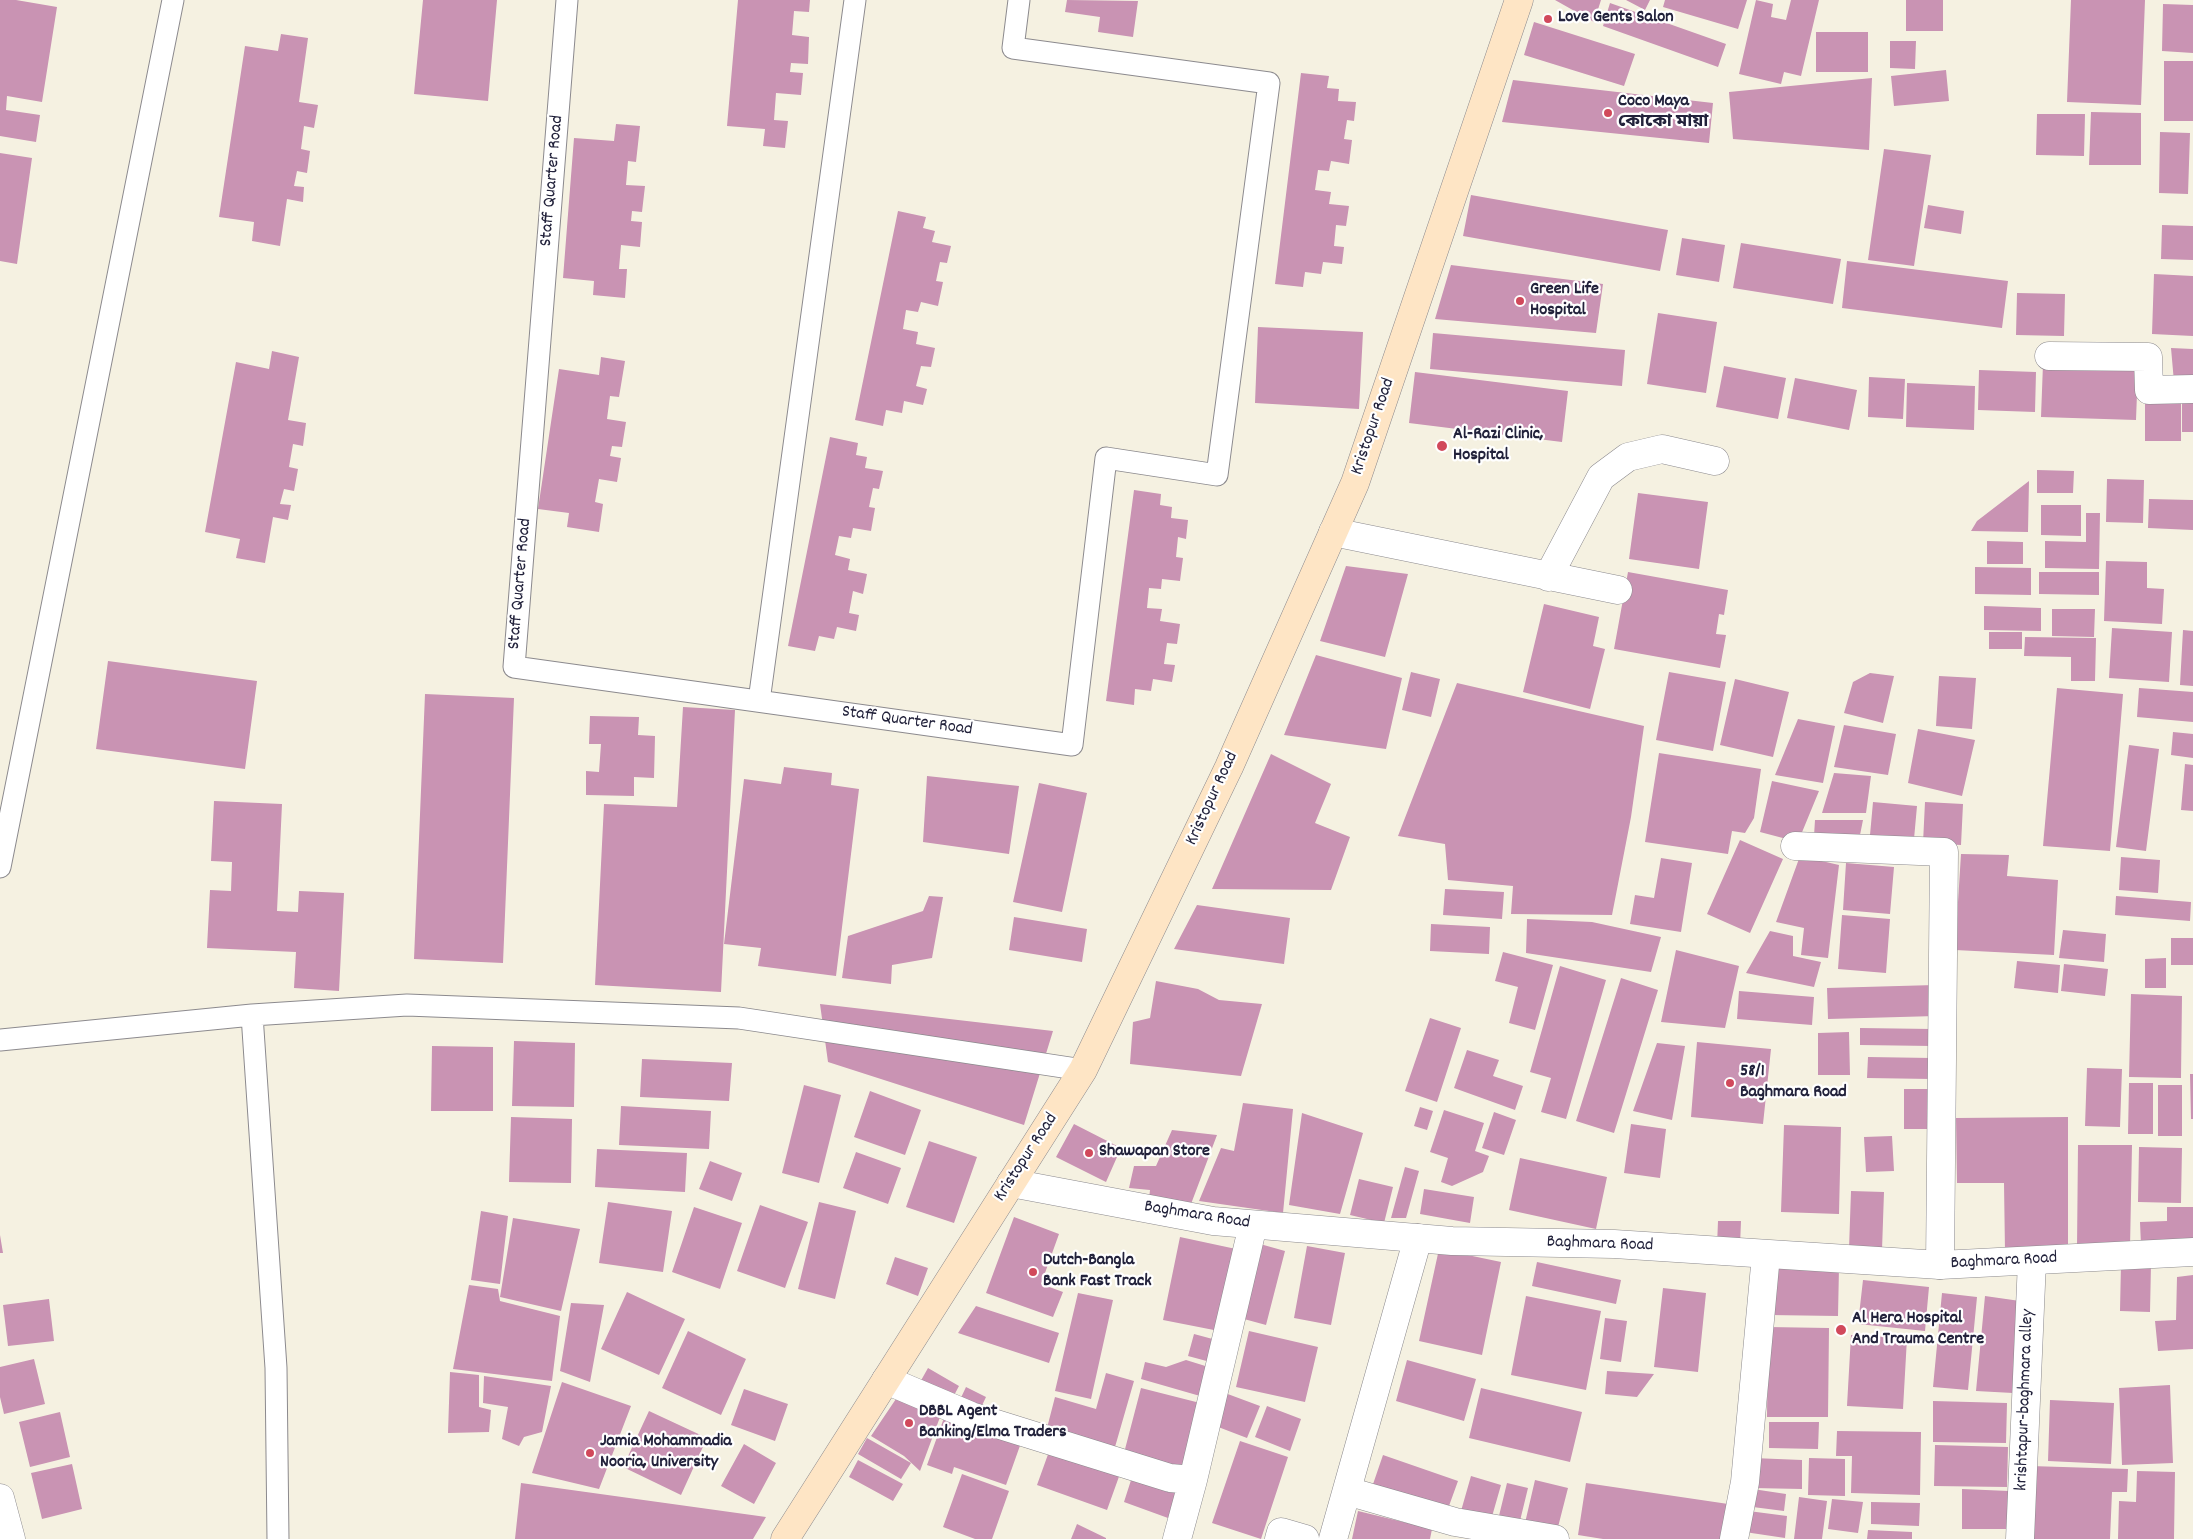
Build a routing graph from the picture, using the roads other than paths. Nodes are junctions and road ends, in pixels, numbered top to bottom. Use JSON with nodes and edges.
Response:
{"nodes":[{"id":1,"x":173,"y":0,"type":"edge"},
{"id":2,"x":567,"y":0,"type":"edge"},
{"id":3,"x":855,"y":0,"type":"edge"},
{"id":4,"x":1019,"y":0,"type":"edge"},
{"id":5,"x":1519,"y":0,"type":"edge"},
{"id":6,"x":2049,"y":356,"type":"dead end"},
{"id":7,"x":2193,"y":389,"type":"edge"},
{"id":8,"x":1715,"y":461,"type":"dead end"},
{"id":9,"x":1333,"y":532,"type":"junction"},
{"id":10,"x":1548,"y":577,"type":"junction"},
{"id":11,"x":1618,"y":590,"type":"dead end"},
{"id":12,"x":759,"y":701,"type":"junction"},
{"id":13,"x":1795,"y":846,"type":"dead end"},
{"id":14,"x":0,"y":867,"type":"edge"},
{"id":15,"x":252,"y":1015,"type":"junction"},
{"id":16,"x":0,"y":1040,"type":"edge"},
{"id":17,"x":1083,"y":1070,"type":"junction"},
{"id":18,"x":1010,"y":1183,"type":"junction"},
{"id":19,"x":1253,"y":1225,"type":"junction"},
{"id":20,"x":1418,"y":1238,"type":"junction"},
{"id":21,"x":2193,"y":1252,"type":"edge"},
{"id":22,"x":1766,"y":1255,"type":"junction"},
{"id":23,"x":2032,"y":1261,"type":"junction"},
{"id":24,"x":1940,"y":1265,"type":"junction"},
{"id":25,"x":886,"y":1380,"type":"junction"},
{"id":26,"x":1193,"y":1480,"type":"junction"},
{"id":27,"x":1347,"y":1491,"type":"junction"},
{"id":28,"x":0,"y":1498,"type":"edge"},
{"id":29,"x":11,"y":1539,"type":"edge"},
{"id":30,"x":278,"y":1539,"type":"edge"},
{"id":31,"x":785,"y":1539,"type":"edge"},
{"id":32,"x":1177,"y":1539,"type":"edge"},
{"id":33,"x":1279,"y":1539,"type":"edge"},
{"id":34,"x":1305,"y":1539,"type":"edge"},
{"id":35,"x":1333,"y":1539,"type":"edge"},
{"id":36,"x":1555,"y":1539,"type":"edge"},
{"id":37,"x":1734,"y":1539,"type":"edge"},
{"id":38,"x":2020,"y":1539,"type":"edge"}],
"edges":[{"from":1,"to":14,"type":"lane"},
{"from":2,"to":12,"type":"lane","name":"Staff Quarter Road"},
{"from":3,"to":12,"type":"lane"},
{"from":4,"to":12,"type":"lane","name":"Staff Quarter Road"},
{"from":5,"to":9,"type":"main road","name":"Kristopur Road"},
{"from":6,"to":7,"type":"street"},
{"from":8,"to":10,"type":"street"},
{"from":9,"to":10,"type":"street"},
{"from":9,"to":17,"type":"main road","name":"Kristopur Road"},
{"from":10,"to":11,"type":"street"},
{"from":13,"to":24,"type":"street"},
{"from":15,"to":16,"type":"lane"},
{"from":15,"to":17,"type":"lane"},
{"from":15,"to":30,"type":"lane"},
{"from":17,"to":18,"type":"main road","name":"Kristopur Road"},
{"from":18,"to":19,"type":"street","name":"Baghmara Road"},
{"from":18,"to":25,"type":"main road","name":"Kristopur Road"},
{"from":19,"to":20,"type":"street","name":"Baghmara Road"},
{"from":19,"to":26,"type":"street"},
{"from":20,"to":22,"type":"street","name":"Baghmara Road"},
{"from":20,"to":27,"type":"street"},
{"from":21,"to":23,"type":"street","name":"Baghmara Road"},
{"from":22,"to":24,"type":"street","name":"Baghmara Road"},
{"from":22,"to":37,"type":"street"},
{"from":23,"to":24,"type":"street","name":"Baghmara Road"},
{"from":23,"to":38,"type":"street","name":"krishtapur-baghmara alley"},
{"from":25,"to":26,"type":"street"},
{"from":25,"to":31,"type":"main road","name":"Kristopur Road"},
{"from":26,"to":32,"type":"street"},
{"from":27,"to":35,"type":"street"},
{"from":27,"to":36,"type":"street"},
{"from":28,"to":29,"type":"street"},
{"from":33,"to":34,"type":"street"}]}
